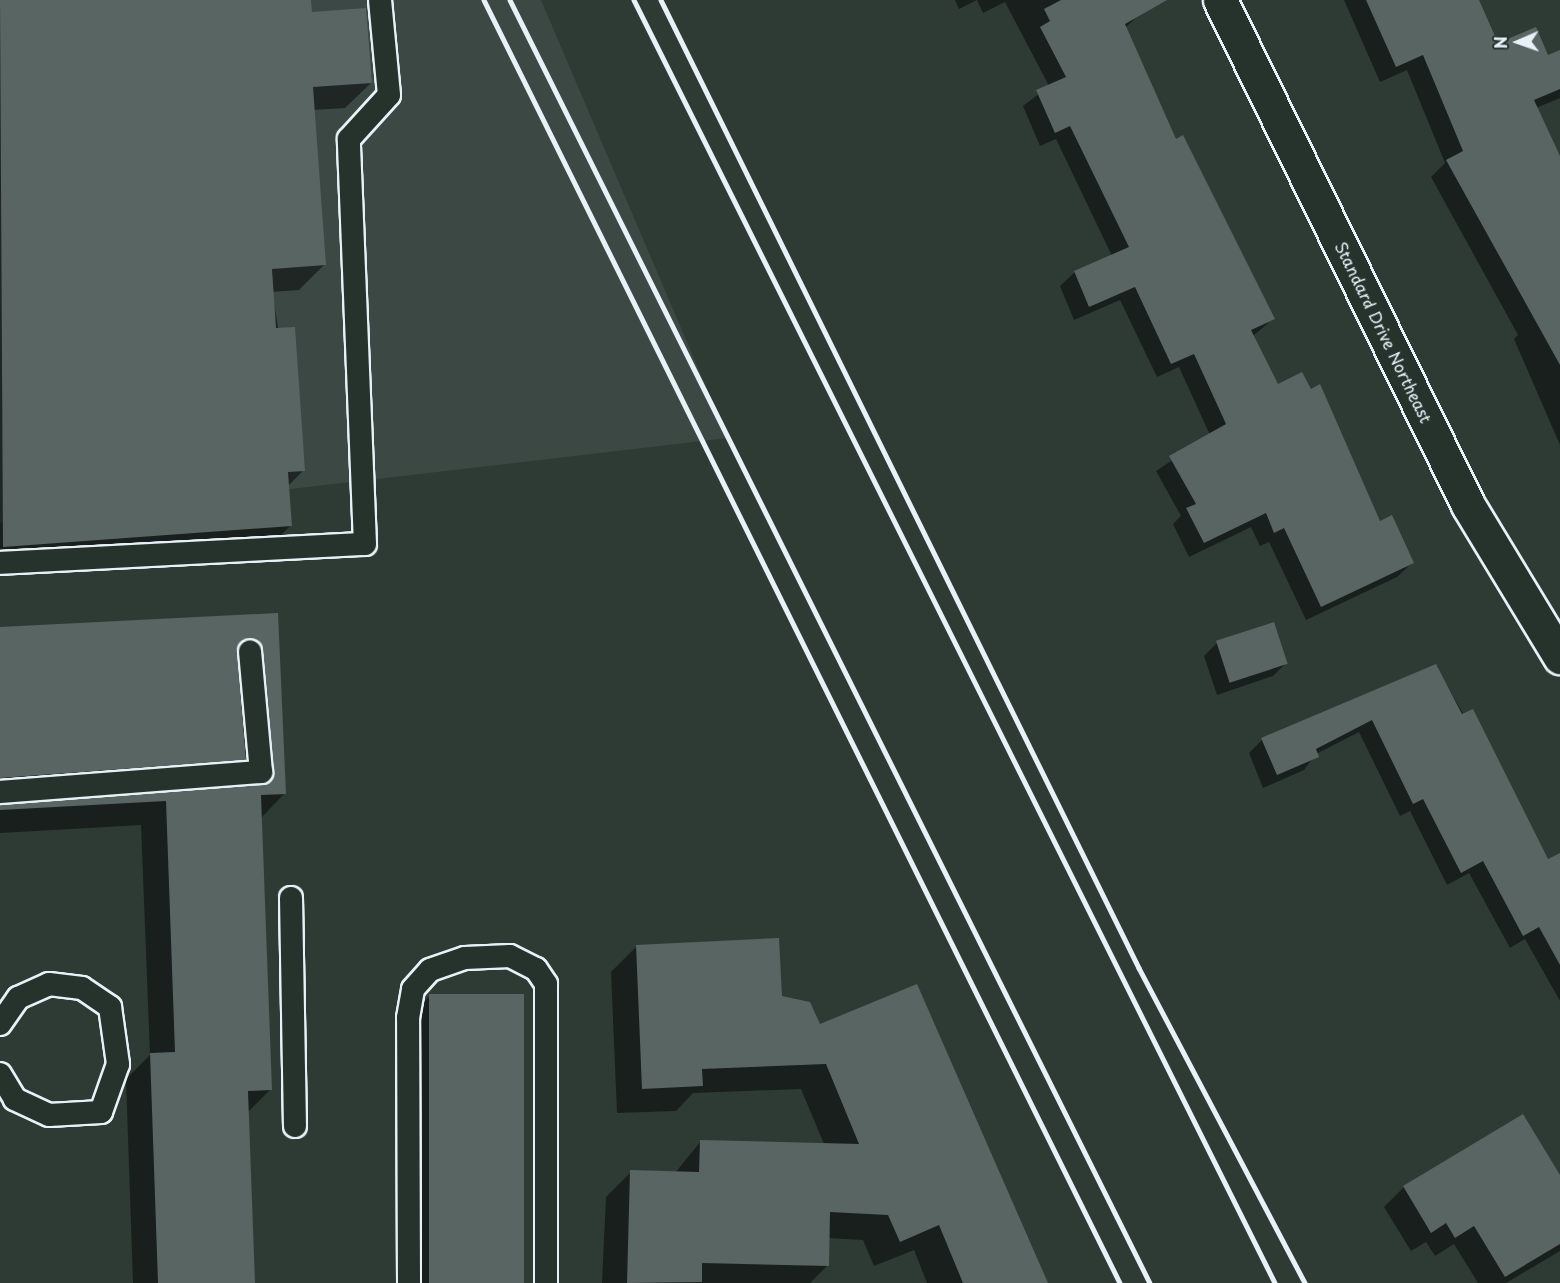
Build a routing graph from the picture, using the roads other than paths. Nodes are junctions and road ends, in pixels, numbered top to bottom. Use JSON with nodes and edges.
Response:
{"nodes":[{"id":1,"x":380,"y":0,"type":"edge"},
{"id":2,"x":1220,"y":0,"type":"edge"},
{"id":3,"x":0,"y":563,"type":"edge"},
{"id":4,"x":250,"y":651,"type":"dead end"},
{"id":5,"x":1560,"y":657,"type":"edge"},
{"id":6,"x":0,"y":792,"type":"edge"},
{"id":7,"x":291,"y":898,"type":"dead end"},
{"id":8,"x":0,"y":1024,"type":"edge"},
{"id":9,"x":0,"y":1074,"type":"edge"},
{"id":10,"x":295,"y":1126,"type":"dead end"},
{"id":11,"x":410,"y":1283,"type":"edge"},
{"id":12,"x":546,"y":1283,"type":"edge"}],
"edges":[{"from":1,"to":3,"type":"lane"},
{"from":2,"to":5,"type":"street","name":"Standard Drive Northeast"},
{"from":4,"to":6,"type":"lane"},
{"from":7,"to":10,"type":"lane"},
{"from":8,"to":9,"type":"lane"},
{"from":11,"to":12,"type":"lane"}]}
